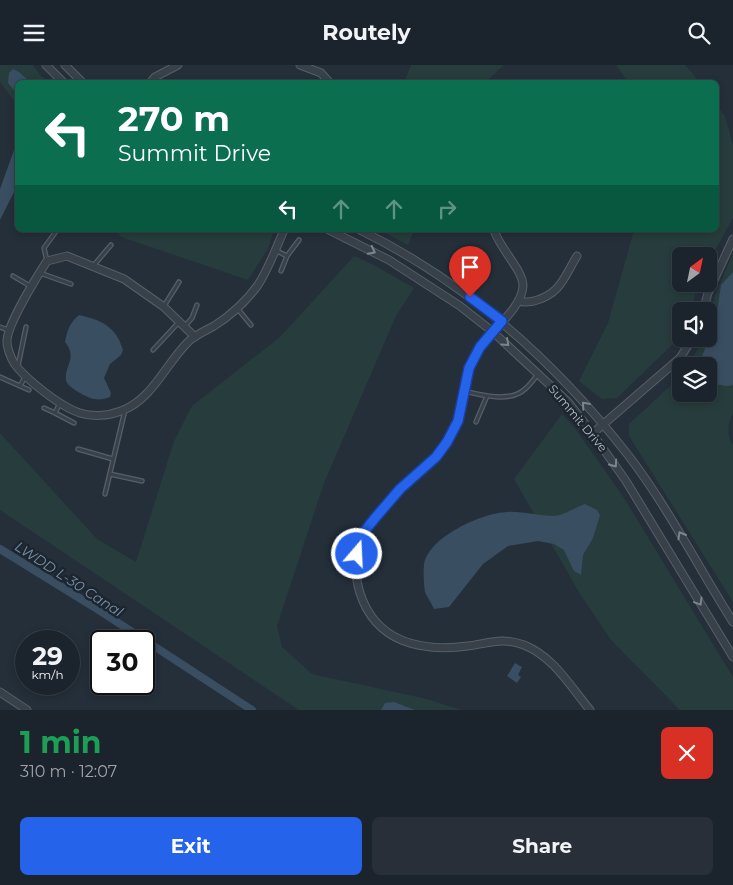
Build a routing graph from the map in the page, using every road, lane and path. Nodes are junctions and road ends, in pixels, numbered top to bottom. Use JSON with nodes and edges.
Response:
{"nodes":[{"id":1,"x":46,"y":65,"type":"edge"},
{"id":2,"x":65,"y":65,"type":"edge"},
{"id":3,"x":178,"y":65,"type":"edge"},
{"id":4,"x":300,"y":65,"type":"edge"},
{"id":5,"x":61,"y":80,"type":"edge"},
{"id":6,"x":80,"y":80,"type":"edge"},
{"id":7,"x":152,"y":80,"type":"edge"},
{"id":8,"x":327,"y":80,"type":"edge"},
{"id":9,"x":56,"y":232,"type":"edge"},
{"id":10,"x":283,"y":232,"type":"edge"},
{"id":11,"x":332,"y":232,"type":"edge"},
{"id":12,"x":364,"y":232,"type":"edge"},
{"id":13,"x":495,"y":232,"type":"edge"},
{"id":14,"x":733,"y":239,"type":"edge"},
{"id":15,"x":299,"y":240,"type":"dead end"},
{"id":16,"x":111,"y":245,"type":"dead end"},
{"id":17,"x":275,"y":250,"type":"junction"},
{"id":18,"x":577,"y":255,"type":"dead end"},
{"id":19,"x":287,"y":256,"type":"junction"},
{"id":20,"x":47,"y":261,"type":"junction"},
{"id":21,"x":94,"y":266,"type":"junction"},
{"id":22,"x":280,"y":271,"type":"dead end"},
{"id":23,"x":40,"y":272,"type":"junction"},
{"id":24,"x":13,"y":276,"type":"dead end"},
{"id":25,"x":179,"y":282,"type":"dead end"},
{"id":26,"x":71,"y":284,"type":"dead end"},
{"id":27,"x":30,"y":286,"type":"junction"},
{"id":28,"x":519,"y":301,"type":"junction"},
{"id":29,"x":706,"y":302,"type":"edge"},
{"id":30,"x":197,"y":305,"type":"dead end"},
{"id":31,"x":164,"y":307,"type":"junction"},
{"id":32,"x":237,"y":307,"type":"junction"},
{"id":33,"x":502,"y":321,"type":"junction"},
{"id":34,"x":182,"y":324,"type":"junction"},
{"id":35,"x":251,"y":325,"type":"dead end"},
{"id":36,"x":0,"y":327,"type":"edge"},
{"id":37,"x":26,"y":327,"type":"dead end"},
{"id":38,"x":9,"y":330,"type":"junction"},
{"id":39,"x":493,"y":332,"type":"junction"},
{"id":40,"x":194,"y":337,"type":"junction"},
{"id":41,"x":687,"y":347,"type":"edge"},
{"id":42,"x":152,"y":350,"type":"dead end"},
{"id":43,"x":17,"y":367,"type":"junction"},
{"id":44,"x":538,"y":373,"type":"junction"},
{"id":45,"x":0,"y":377,"type":"edge"},
{"id":46,"x":26,"y":377,"type":"junction"},
{"id":47,"x":20,"y":386,"type":"junction"},
{"id":48,"x":29,"y":390,"type":"dead end"},
{"id":49,"x":463,"y":391,"type":"junction"},
{"id":50,"x":487,"y":396,"type":"junction"},
{"id":51,"x":61,"y":402,"type":"junction"},
{"id":52,"x":44,"y":408,"type":"dead end"},
{"id":53,"x":126,"y":409,"type":"junction"},
{"id":54,"x":55,"y":413,"type":"junction"},
{"id":55,"x":476,"y":422,"type":"dead end"},
{"id":56,"x":74,"y":423,"type":"dead end"},
{"id":57,"x":602,"y":425,"type":"junction"},
{"id":58,"x":592,"y":433,"type":"junction"},
{"id":59,"x":78,"y":449,"type":"dead end"},
{"id":60,"x":113,"y":459,"type":"junction"},
{"id":61,"x":110,"y":474,"type":"junction"},
{"id":62,"x":142,"y":481,"type":"dead end"},
{"id":63,"x":105,"y":494,"type":"dead end"},
{"id":64,"x":733,"y":622,"type":"edge"},
{"id":65,"x":733,"y":657,"type":"edge"},
{"id":66,"x":0,"y":693,"type":"edge"},
{"id":67,"x":27,"y":710,"type":"edge"},
{"id":68,"x":590,"y":710,"type":"edge"}],
"edges":[{"from":1,"to":5,"type":"street"},
{"from":2,"to":6,"type":"street"},
{"from":3,"to":7,"type":"street"},
{"from":4,"to":8,"type":"street"},
{"from":9,"to":20,"type":"lane"},
{"from":10,"to":17,"type":"street"},
{"from":11,"to":39,"type":"street","name":"Summit Drive","one_way":true},
{"from":12,"to":33,"type":"street","name":"Summit Drive"},
{"from":13,"to":28,"type":"street"},
{"from":14,"to":29,"type":"street"},
{"from":15,"to":19,"type":"lane"},
{"from":16,"to":21,"type":"lane"},
{"from":17,"to":19,"type":"lane"},
{"from":17,"to":32,"type":"street"},
{"from":18,"to":28,"type":"street"},
{"from":19,"to":22,"type":"lane"},
{"from":20,"to":21,"type":"street"},
{"from":20,"to":23,"type":"street"},
{"from":21,"to":31,"type":"street"},
{"from":23,"to":26,"type":"lane"},
{"from":23,"to":27,"type":"street"},
{"from":24,"to":27,"type":"lane"},
{"from":25,"to":31,"type":"lane"},
{"from":27,"to":38,"type":"street"},
{"from":28,"to":33,"type":"street"},
{"from":30,"to":34,"type":"lane"},
{"from":31,"to":34,"type":"street"},
{"from":32,"to":35,"type":"lane"},
{"from":32,"to":40,"type":"street"},
{"from":33,"to":39,"type":"street"},
{"from":57,"to":33,"type":"street","name":"Summit Drive","one_way":true},
{"from":34,"to":40,"type":"street"},
{"from":34,"to":42,"type":"lane"},
{"from":36,"to":38,"type":"lane"},
{"from":37,"to":43,"type":"lane"},
{"from":38,"to":43,"type":"street"},
{"from":39,"to":44,"type":"street","name":"Summit Drive","one_way":true},
{"from":39,"to":49,"type":"street"},
{"from":40,"to":53,"type":"street"},
{"from":41,"to":57,"type":"street"},
{"from":43,"to":46,"type":"street"},
{"from":44,"to":50,"type":"lane"},
{"from":44,"to":58,"type":"street","name":"Summit Drive"},
{"from":45,"to":47,"type":"lane"},
{"from":46,"to":47,"type":"lane"},
{"from":46,"to":51,"type":"street"},
{"from":47,"to":48,"type":"lane"},
{"from":49,"to":50,"type":"lane"},
{"from":49,"to":68,"type":"street"},
{"from":50,"to":55,"type":"lane"},
{"from":51,"to":53,"type":"street"},
{"from":51,"to":54,"type":"lane"},
{"from":52,"to":54,"type":"lane"},
{"from":53,"to":60,"type":"lane"},
{"from":54,"to":56,"type":"lane"},
{"from":57,"to":58,"type":"street"},
{"from":64,"to":57,"type":"street","name":"Summit Drive","one_way":true},
{"from":58,"to":65,"type":"street","name":"Summit Drive","one_way":true},
{"from":59,"to":60,"type":"lane"},
{"from":60,"to":61,"type":"lane"},
{"from":61,"to":62,"type":"lane"},
{"from":61,"to":63,"type":"lane"},
{"from":66,"to":67,"type":"street"}]}
